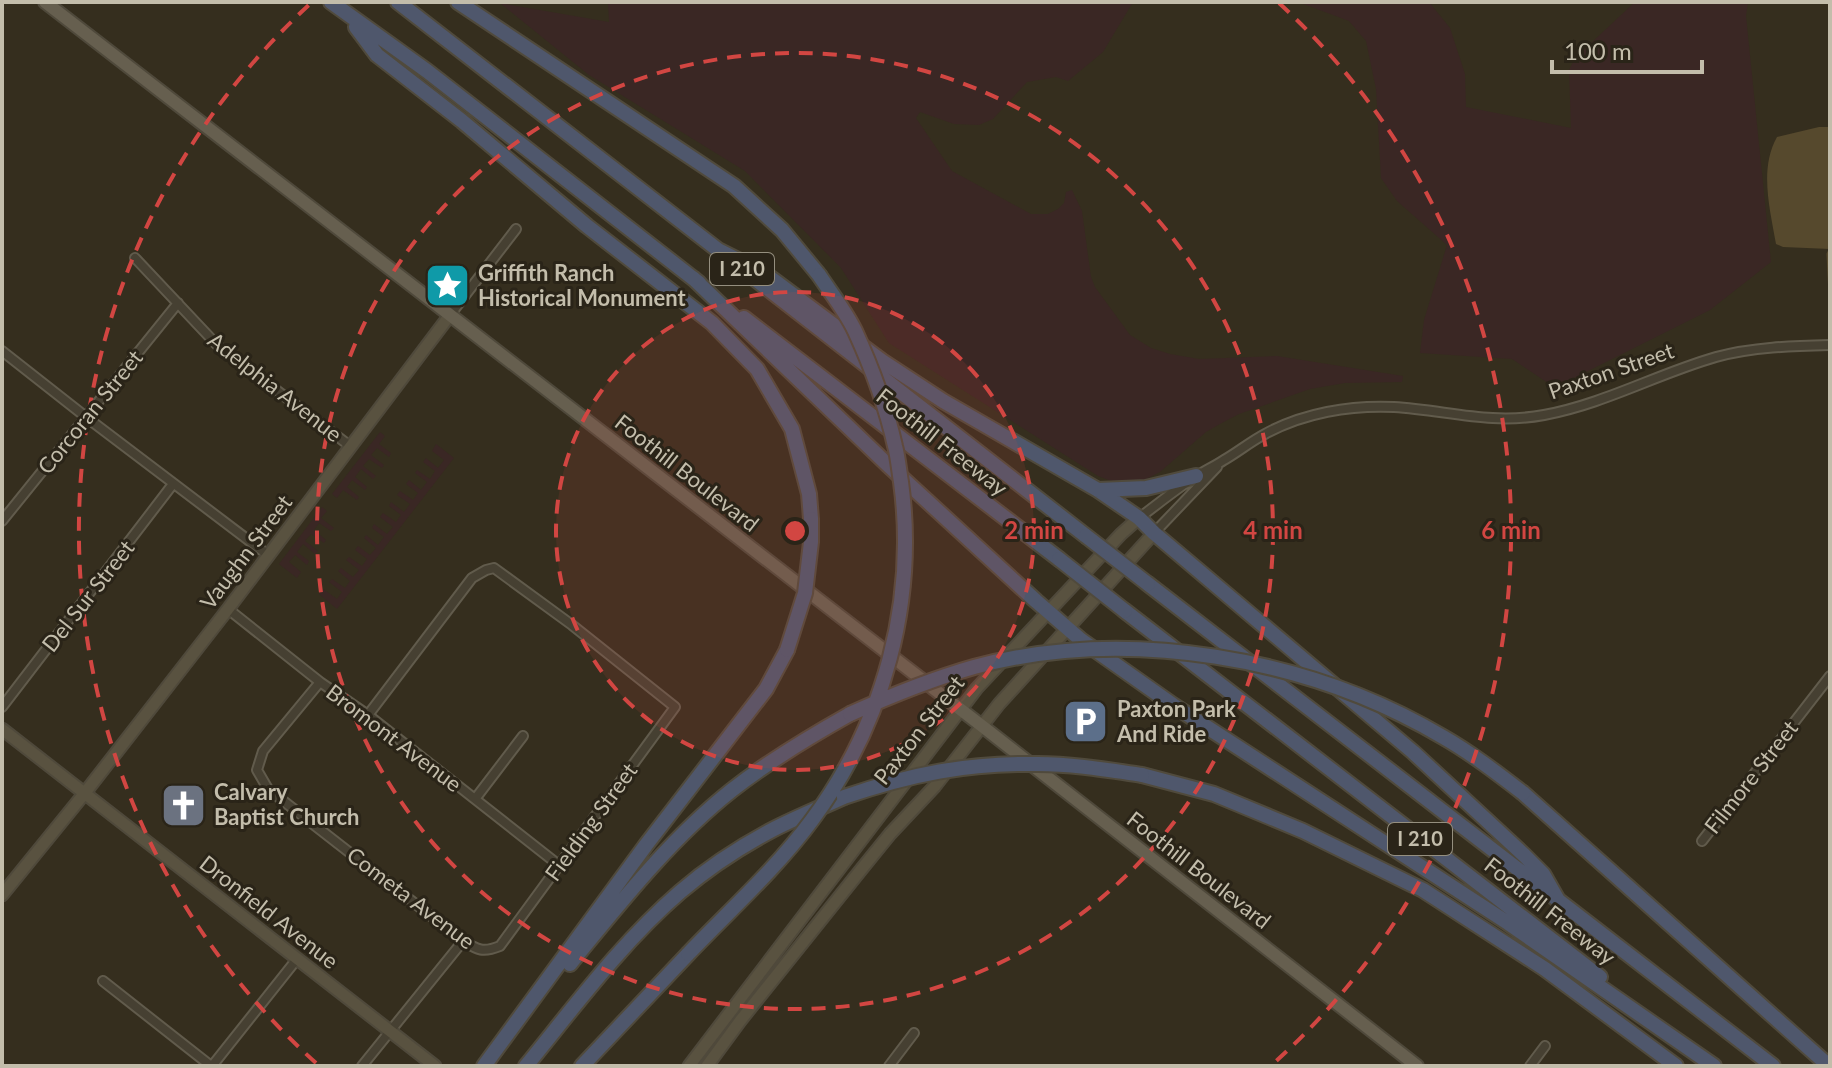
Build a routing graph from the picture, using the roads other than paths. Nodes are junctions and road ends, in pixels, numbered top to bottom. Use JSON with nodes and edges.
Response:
{"nodes":[{"id":1,"x":45,"y":2,"type":"edge"},
{"id":2,"x":331,"y":2,"type":"edge"},
{"id":3,"x":398,"y":2,"type":"edge"},
{"id":4,"x":458,"y":2,"type":"edge"},
{"id":5,"x":346,"y":14,"type":"junction"},
{"id":6,"x":516,"y":229,"type":"dead end"},
{"id":7,"x":718,"y":250,"type":"junction"},
{"id":8,"x":135,"y":258,"type":"dead end"},
{"id":9,"x":693,"y":278,"type":"junction"},
{"id":10,"x":178,"y":303,"type":"junction"},
{"id":11,"x":450,"y":315,"type":"junction"},
{"id":12,"x":1830,"y":345,"type":"edge"},
{"id":13,"x":2,"y":351,"type":"edge"},
{"id":14,"x":86,"y":417,"type":"junction"},
{"id":15,"x":350,"y":446,"type":"junction"},
{"id":16,"x":1223,"y":461,"type":"junction"},
{"id":17,"x":1196,"y":476,"type":"junction"},
{"id":18,"x":173,"y":484,"type":"junction"},
{"id":19,"x":1098,"y":490,"type":"junction"},
{"id":20,"x":1139,"y":518,"type":"junction"},
{"id":21,"x":2,"y":521,"type":"edge"},
{"id":22,"x":1154,"y":533,"type":"junction"},
{"id":23,"x":268,"y":555,"type":"junction"},
{"id":24,"x":228,"y":609,"type":"junction"},
{"id":25,"x":1048,"y":611,"type":"junction"},
{"id":26,"x":1068,"y":629,"type":"junction"},
{"id":27,"x":1830,"y":676,"type":"edge"},
{"id":28,"x":320,"y":682,"type":"junction"},
{"id":29,"x":2,"y":707,"type":"edge"},
{"id":30,"x":960,"y":709,"type":"junction"},
{"id":31,"x":368,"y":715,"type":"junction"},
{"id":32,"x":982,"y":726,"type":"junction"},
{"id":33,"x":2,"y":729,"type":"edge"},
{"id":34,"x":523,"y":736,"type":"dead end"},
{"id":35,"x":84,"y":794,"type":"junction"},
{"id":36,"x":475,"y":799,"type":"junction"},
{"id":37,"x":1702,"y":841,"type":"dead end"},
{"id":38,"x":560,"y":866,"type":"junction"},
{"id":39,"x":4,"y":888,"type":"edge"},
{"id":40,"x":1559,"y":902,"type":"junction"},
{"id":41,"x":507,"y":937,"type":"joint"},
{"id":42,"x":463,"y":941,"type":"junction"},
{"id":43,"x":297,"y":959,"type":"junction"},
{"id":44,"x":103,"y":981,"type":"dead end"},
{"id":45,"x":390,"y":1031,"type":"junction"},
{"id":46,"x":914,"y":1033,"type":"dead end"},
{"id":47,"x":1545,"y":1046,"type":"dead end"},
{"id":48,"x":211,"y":1066,"type":"edge"},
{"id":49,"x":362,"y":1066,"type":"edge"},
{"id":50,"x":435,"y":1066,"type":"edge"},
{"id":51,"x":484,"y":1066,"type":"edge"},
{"id":52,"x":526,"y":1066,"type":"edge"},
{"id":53,"x":582,"y":1066,"type":"edge"},
{"id":54,"x":689,"y":1066,"type":"edge"},
{"id":55,"x":707,"y":1066,"type":"edge"},
{"id":56,"x":889,"y":1066,"type":"edge"},
{"id":57,"x":1417,"y":1066,"type":"edge"},
{"id":58,"x":1530,"y":1066,"type":"edge"},
{"id":59,"x":1676,"y":1066,"type":"edge"},
{"id":60,"x":1714,"y":1066,"type":"edge"},
{"id":61,"x":1773,"y":1066,"type":"edge"},
{"id":62,"x":1829,"y":1066,"type":"edge"}],
"edges":[{"from":1,"to":11,"type":"main road","name":"Foothill Boulevard"},
{"from":2,"to":5,"type":"highway","name":"Foothill Freeway","number":"I 210"},
{"from":3,"to":7,"type":"highway","name":"Foothill Freeway","number":"I 210"},
{"from":4,"to":53,"type":"highway","bridge":true},
{"from":5,"to":9,"type":"highway","name":"Foothill Freeway","number":"I 210"},
{"from":5,"to":51,"type":"highway","bridge":true},
{"from":6,"to":11,"type":"street","name":"Vaughn Street"},
{"from":7,"to":19,"type":"highway"},
{"from":7,"to":40,"type":"highway","name":"Foothill Freeway","number":"I 210","bridge":true},
{"from":8,"to":10,"type":"street","name":"Adelphia Avenue"},
{"from":9,"to":25,"type":"highway"},
{"from":9,"to":60,"type":"highway","name":"Foothill Freeway","number":"I 210","bridge":true},
{"from":10,"to":14,"type":"street","name":"Corcoran Street"},
{"from":10,"to":15,"type":"street","name":"Adelphia Avenue"},
{"from":11,"to":15,"type":"street","name":"Vaughn Street"},
{"from":11,"to":30,"type":"main road","name":"Foothill Boulevard"},
{"from":12,"to":16,"type":"street","name":"Paxton Street"},
{"from":13,"to":14,"type":"street"},
{"from":14,"to":18,"type":"street"},
{"from":14,"to":21,"type":"street","name":"Corcoran Street"},
{"from":15,"to":23,"type":"street","name":"Vaughn Street"},
{"from":16,"to":17,"type":"street","name":"Paxton Street"},
{"from":16,"to":22,"type":"street","name":"Paxton Street"},
{"from":17,"to":19,"type":"highway"},
{"from":17,"to":20,"type":"street","name":"Paxton Street"},
{"from":18,"to":23,"type":"street"},
{"from":18,"to":29,"type":"street","name":"Del Sur Street"},
{"from":19,"to":20,"type":"highway"},
{"from":20,"to":22,"type":"highway"},
{"from":20,"to":25,"type":"street","name":"Paxton Street"},
{"from":22,"to":26,"type":"street","name":"Paxton Street"},
{"from":22,"to":40,"type":"highway"},
{"from":23,"to":24,"type":"street","name":"Vaughn Street"},
{"from":24,"to":28,"type":"street","name":"Bromont Avenue"},
{"from":24,"to":35,"type":"street","name":"Vaughn Street"},
{"from":25,"to":26,"type":"highway"},
{"from":25,"to":30,"type":"street","name":"Paxton Street"},
{"from":26,"to":32,"type":"street","name":"Paxton Street"},
{"from":26,"to":60,"type":"highway"},
{"from":27,"to":37,"type":"street","name":"Filmore Street"},
{"from":28,"to":31,"type":"street","name":"Bromont Avenue"},
{"from":28,"to":42,"type":"street","name":"Cometa Avenue"},
{"from":30,"to":32,"type":"main road","name":"Foothill Boulevard"},
{"from":30,"to":54,"type":"street","name":"Paxton Street"},
{"from":31,"to":36,"type":"street","name":"Bromont Avenue"},
{"from":31,"to":38,"type":"street","name":"Fielding Street"},
{"from":32,"to":55,"type":"street","name":"Paxton Street"},
{"from":32,"to":57,"type":"main road","name":"Foothill Boulevard"},
{"from":33,"to":35,"type":"street","name":"Dronfield Avenue"},
{"from":34,"to":36,"type":"street"},
{"from":35,"to":39,"type":"street","name":"Vaughn Street"},
{"from":35,"to":43,"type":"street","name":"Dronfield Avenue"},
{"from":36,"to":38,"type":"street","name":"Bromont Avenue"},
{"from":38,"to":41,"type":"street","name":"Fielding Street"},
{"from":40,"to":61,"type":"highway","name":"Foothill Freeway","number":"I 210"},
{"from":41,"to":42,"type":"street","name":"Cometa Avenue"},
{"from":42,"to":45,"type":"street"},
{"from":43,"to":45,"type":"street","name":"Dronfield Avenue"},
{"from":43,"to":48,"type":"street"},
{"from":44,"to":48,"type":"street"},
{"from":45,"to":49,"type":"street"},
{"from":45,"to":50,"type":"street","name":"Dronfield Avenue"},
{"from":46,"to":56,"type":"street"},
{"from":47,"to":58,"type":"street"},
{"from":51,"to":62,"type":"highway","bridge":true},
{"from":52,"to":59,"type":"highway","bridge":true}]}
